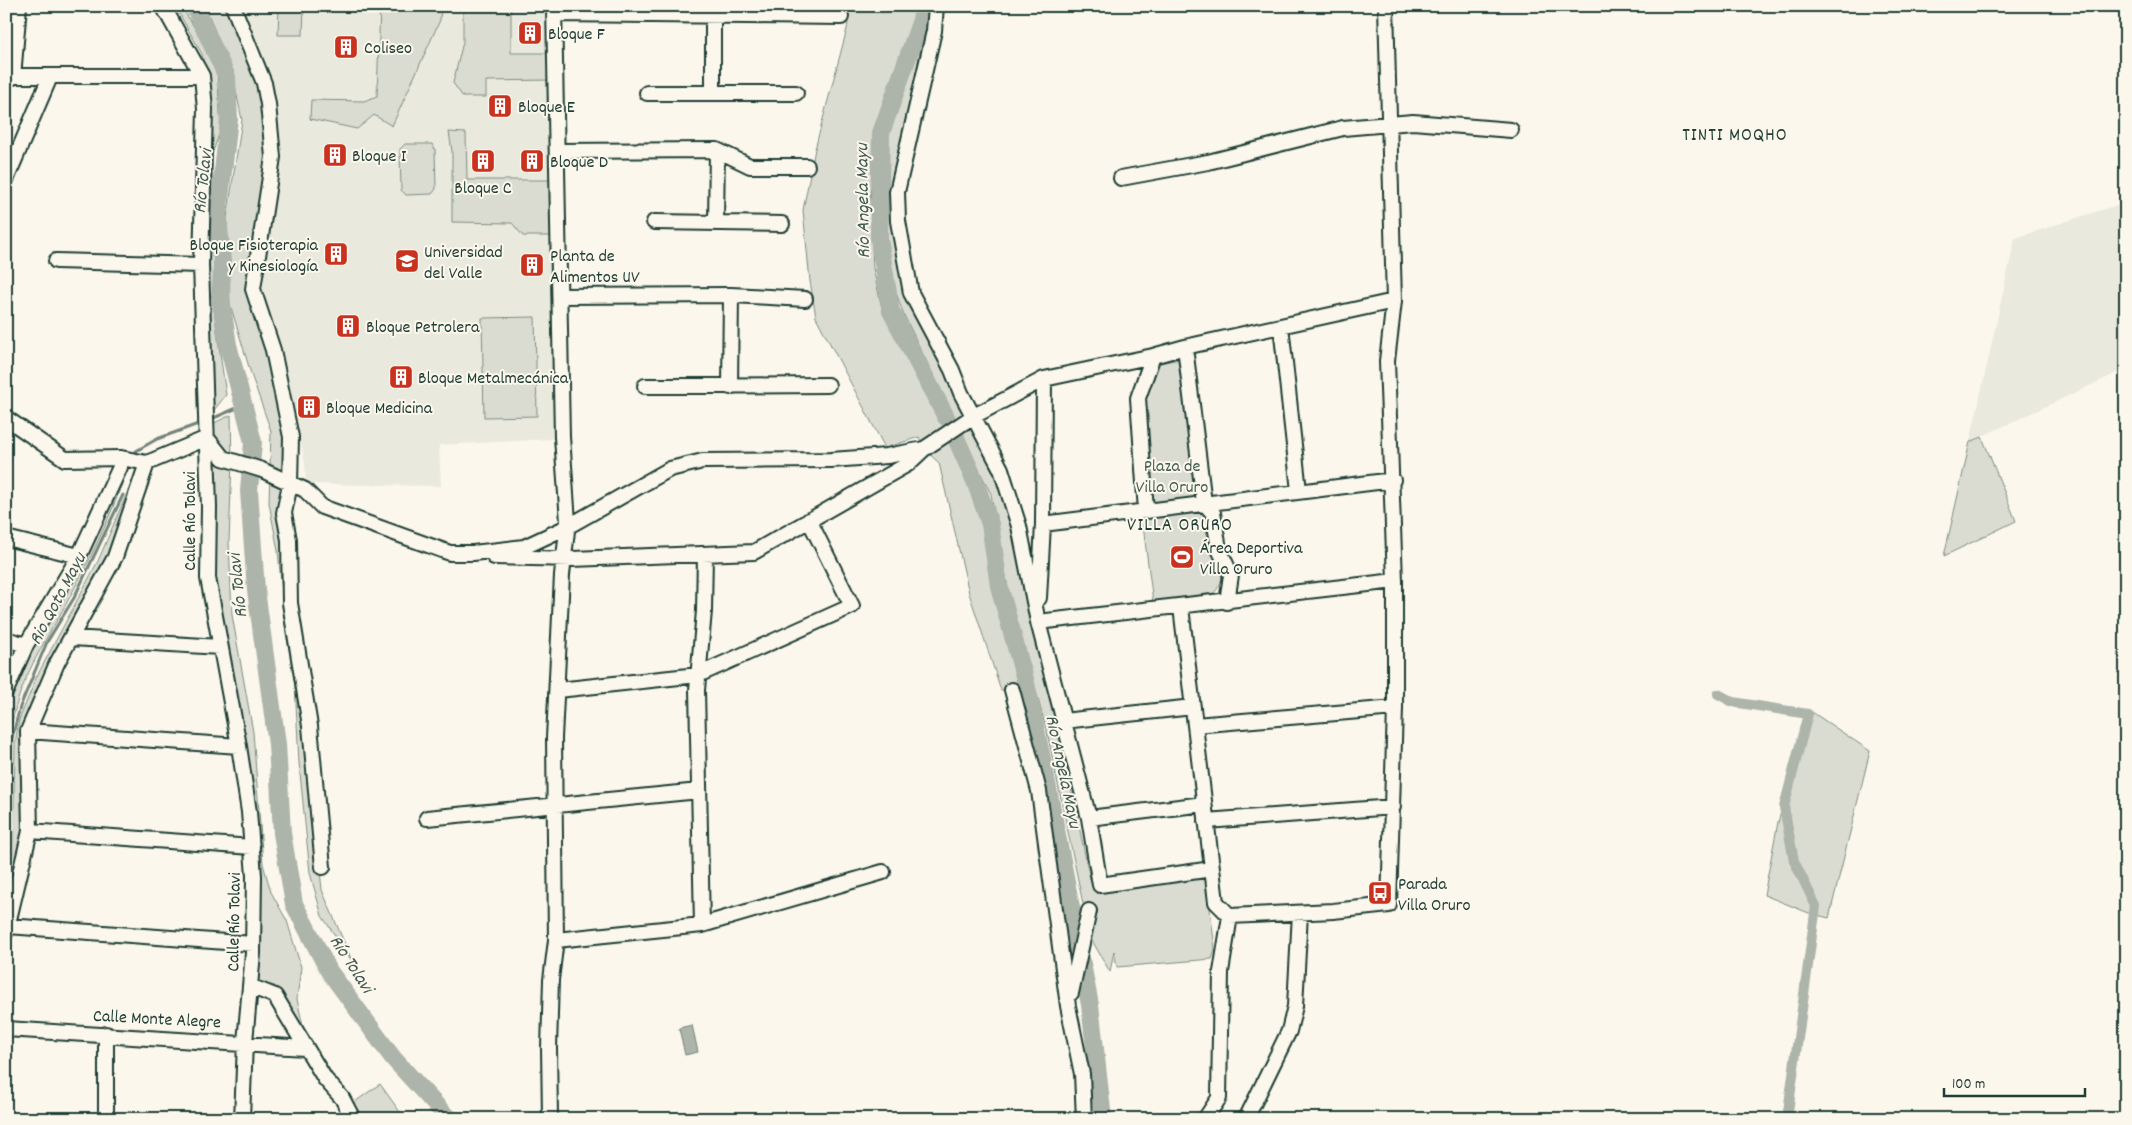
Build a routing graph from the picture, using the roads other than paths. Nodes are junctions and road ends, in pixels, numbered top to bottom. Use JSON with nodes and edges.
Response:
{"nodes":[{"id":1,"x":19,"y":6,"type":"edge"},
{"id":2,"x":163,"y":6,"type":"edge"},
{"id":3,"x":233,"y":6,"type":"edge"},
{"id":4,"x":936,"y":6,"type":"edge"},
{"id":5,"x":1386,"y":6,"type":"edge"},
{"id":6,"x":554,"y":10,"type":"edge"},
{"id":7,"x":713,"y":16,"type":"junction"},
{"id":8,"x":841,"y":17,"type":"dead end"},
{"id":9,"x":10,"y":76,"type":"edge"},
{"id":10,"x":202,"y":76,"type":"junction"},
{"id":11,"x":50,"y":78,"type":"junction"},
{"id":12,"x":647,"y":93,"type":"dead end"},
{"id":13,"x":713,"y":93,"type":"junction"},
{"id":14,"x":796,"y":93,"type":"dead end"},
{"id":15,"x":1391,"y":125,"type":"junction"},
{"id":16,"x":1510,"y":130,"type":"dead end"},
{"id":17,"x":557,"y":150,"type":"junction"},
{"id":18,"x":717,"y":150,"type":"junction"},
{"id":19,"x":808,"y":166,"type":"dead end"},
{"id":20,"x":1121,"y":178,"type":"dead end"},
{"id":21,"x":6,"y":180,"type":"edge"},
{"id":22,"x":654,"y":222,"type":"dead end"},
{"id":23,"x":716,"y":223,"type":"junction"},
{"id":24,"x":782,"y":224,"type":"dead end"},
{"id":25,"x":56,"y":261,"type":"dead end"},
{"id":26,"x":201,"y":265,"type":"junction"},
{"id":27,"x":731,"y":295,"type":"junction"},
{"id":28,"x":560,"y":296,"type":"junction"},
{"id":29,"x":805,"y":299,"type":"dead end"},
{"id":30,"x":1394,"y":301,"type":"junction"},
{"id":31,"x":1281,"y":326,"type":"junction"},
{"id":32,"x":1185,"y":347,"type":"junction"},
{"id":33,"x":1153,"y":356,"type":"junction"},
{"id":34,"x":1044,"y":378,"type":"junction"},
{"id":35,"x":828,"y":385,"type":"dead end"},
{"id":36,"x":645,"y":386,"type":"dead end"},
{"id":37,"x":730,"y":387,"type":"junction"},
{"id":38,"x":972,"y":417,"type":"junction"},
{"id":39,"x":6,"y":418,"type":"edge"},
{"id":40,"x":207,"y":438,"type":"junction"},
{"id":41,"x":924,"y":449,"type":"junction"},
{"id":42,"x":122,"y":458,"type":"junction"},
{"id":43,"x":147,"y":463,"type":"junction"},
{"id":44,"x":1393,"y":480,"type":"junction"},
{"id":45,"x":290,"y":484,"type":"junction"},
{"id":46,"x":1299,"y":491,"type":"junction"},
{"id":47,"x":1204,"y":503,"type":"junction"},
{"id":48,"x":1146,"y":511,"type":"junction"},
{"id":49,"x":809,"y":520,"type":"junction"},
{"id":50,"x":1043,"y":524,"type":"junction"},
{"id":51,"x":567,"y":527,"type":"junction"},
{"id":52,"x":6,"y":538,"type":"edge"},
{"id":53,"x":473,"y":553,"type":"junction"},
{"id":54,"x":705,"y":554,"type":"junction"},
{"id":55,"x":79,"y":556,"type":"junction"},
{"id":56,"x":564,"y":559,"type":"junction"},
{"id":57,"x":1395,"y":581,"type":"junction"},
{"id":58,"x":1227,"y":602,"type":"junction"},
{"id":59,"x":1182,"y":607,"type":"junction"},
{"id":60,"x":1038,"y":622,"type":"junction"},
{"id":61,"x":72,"y":638,"type":"junction"},
{"id":62,"x":6,"y":639,"type":"edge"},
{"id":63,"x":26,"y":645,"type":"junction"},
{"id":64,"x":220,"y":648,"type":"junction"},
{"id":65,"x":698,"y":675,"type":"junction"},
{"id":66,"x":558,"y":690,"type":"junction"},
{"id":67,"x":1012,"y":690,"type":"dead end"},
{"id":68,"x":6,"y":691,"type":"edge"},
{"id":69,"x":1193,"y":707,"type":"junction"},
{"id":70,"x":1394,"y":708,"type":"junction"},
{"id":71,"x":1063,"y":721,"type":"junction"},
{"id":72,"x":1195,"y":725,"type":"junction"},
{"id":73,"x":28,"y":731,"type":"junction"},
{"id":74,"x":238,"y":746,"type":"junction"},
{"id":75,"x":699,"y":791,"type":"junction"},
{"id":76,"x":1204,"y":804,"type":"junction"},
{"id":77,"x":554,"y":805,"type":"junction"},
{"id":78,"x":1393,"y":807,"type":"junction"},
{"id":79,"x":427,"y":818,"type":"dead end"},
{"id":80,"x":1089,"y":818,"type":"junction"},
{"id":81,"x":1206,"y":821,"type":"junction"},
{"id":82,"x":30,"y":832,"type":"junction"},
{"id":83,"x":252,"y":847,"type":"junction"},
{"id":84,"x":323,"y":867,"type":"dead end"},
{"id":85,"x":1212,"y":869,"type":"junction"},
{"id":86,"x":883,"y":872,"type":"dead end"},
{"id":87,"x":1089,"y":911,"type":"dead end"},
{"id":88,"x":1300,"y":913,"type":"junction"},
{"id":89,"x":1230,"y":916,"type":"junction"},
{"id":90,"x":702,"y":925,"type":"junction"},
{"id":91,"x":7,"y":929,"type":"edge"},
{"id":92,"x":556,"y":940,"type":"junction"},
{"id":93,"x":253,"y":944,"type":"junction"},
{"id":94,"x":250,"y":986,"type":"junction"},
{"id":95,"x":1068,"y":1006,"type":"junction"},
{"id":96,"x":6,"y":1029,"type":"edge"},
{"id":97,"x":106,"y":1034,"type":"junction"},
{"id":98,"x":245,"y":1042,"type":"junction"},
{"id":99,"x":306,"y":1048,"type":"junction"},
{"id":100,"x":106,"y":1119,"type":"edge"},
{"id":101,"x":242,"y":1119,"type":"edge"},
{"id":102,"x":353,"y":1119,"type":"edge"},
{"id":103,"x":552,"y":1119,"type":"edge"},
{"id":104,"x":1084,"y":1119,"type":"edge"},
{"id":105,"x":1206,"y":1119,"type":"edge"},
{"id":106,"x":1246,"y":1119,"type":"edge"}],
"edges":[{"from":1,"to":9,"type":"street"},
{"from":2,"to":10,"type":"street","name":"Calle Río Tolavi"},
{"from":3,"to":45,"type":"street"},
{"from":4,"to":38,"type":"street"},
{"from":5,"to":15,"type":"street"},
{"from":6,"to":7,"type":"street"},
{"from":6,"to":17,"type":"street"},
{"from":7,"to":8,"type":"street"},
{"from":7,"to":13,"type":"street"},
{"from":9,"to":11,"type":"street"},
{"from":10,"to":11,"type":"street"},
{"from":10,"to":26,"type":"street","name":"Calle Río Tolavi"},
{"from":11,"to":21,"type":"street"},
{"from":12,"to":13,"type":"street"},
{"from":13,"to":14,"type":"street"},
{"from":15,"to":16,"type":"street"},
{"from":15,"to":20,"type":"street"},
{"from":15,"to":30,"type":"street"},
{"from":17,"to":18,"type":"street"},
{"from":17,"to":28,"type":"street"},
{"from":18,"to":19,"type":"street"},
{"from":18,"to":23,"type":"street"},
{"from":22,"to":23,"type":"street"},
{"from":23,"to":24,"type":"street"},
{"from":25,"to":26,"type":"street"},
{"from":26,"to":40,"type":"street","name":"Calle Río Tolavi"},
{"from":27,"to":28,"type":"street"},
{"from":27,"to":29,"type":"street"},
{"from":27,"to":37,"type":"street"},
{"from":28,"to":51,"type":"street"},
{"from":30,"to":31,"type":"street"},
{"from":30,"to":44,"type":"street"},
{"from":31,"to":32,"type":"street"},
{"from":31,"to":46,"type":"street"},
{"from":32,"to":33,"type":"street"},
{"from":32,"to":47,"type":"street"},
{"from":33,"to":34,"type":"street"},
{"from":33,"to":48,"type":"street"},
{"from":34,"to":38,"type":"street"},
{"from":34,"to":50,"type":"street"},
{"from":35,"to":37,"type":"street"},
{"from":36,"to":37,"type":"street"},
{"from":38,"to":41,"type":"street"},
{"from":38,"to":60,"type":"street"},
{"from":39,"to":42,"type":"street"},
{"from":40,"to":43,"type":"street"},
{"from":40,"to":45,"type":"street"},
{"from":40,"to":64,"type":"street","name":"Calle Río Tolavi"},
{"from":41,"to":49,"type":"street"},
{"from":41,"to":51,"type":"street"},
{"from":42,"to":43,"type":"street"},
{"from":42,"to":55,"type":"street"},
{"from":43,"to":61,"type":"street"},
{"from":44,"to":46,"type":"street"},
{"from":44,"to":57,"type":"street"},
{"from":45,"to":53,"type":"street"},
{"from":45,"to":84,"type":"street"},
{"from":46,"to":47,"type":"street"},
{"from":47,"to":48,"type":"street"},
{"from":47,"to":58,"type":"street"},
{"from":48,"to":50,"type":"street"},
{"from":49,"to":54,"type":"street"},
{"from":49,"to":65,"type":"street"},
{"from":50,"to":60,"type":"street"},
{"from":51,"to":53,"type":"street"},
{"from":51,"to":56,"type":"street"},
{"from":52,"to":55,"type":"street"},
{"from":53,"to":56,"type":"street"},
{"from":54,"to":56,"type":"street"},
{"from":54,"to":65,"type":"street"},
{"from":55,"to":63,"type":"street"},
{"from":56,"to":66,"type":"street"},
{"from":57,"to":58,"type":"street"},
{"from":57,"to":70,"type":"street"},
{"from":58,"to":59,"type":"street"},
{"from":59,"to":60,"type":"street"},
{"from":59,"to":69,"type":"street"},
{"from":60,"to":71,"type":"street"},
{"from":61,"to":64,"type":"street"},
{"from":61,"to":73,"type":"street"},
{"from":62,"to":63,"type":"street"},
{"from":63,"to":68,"type":"street"},
{"from":64,"to":74,"type":"street","name":"Calle Río Tolavi"},
{"from":65,"to":66,"type":"street"},
{"from":65,"to":75,"type":"street"},
{"from":66,"to":77,"type":"street"},
{"from":67,"to":95,"type":"street"},
{"from":69,"to":71,"type":"street"},
{"from":69,"to":72,"type":"street"},
{"from":70,"to":72,"type":"street"},
{"from":70,"to":78,"type":"street"},
{"from":71,"to":80,"type":"street"},
{"from":72,"to":76,"type":"street"},
{"from":73,"to":74,"type":"street"},
{"from":73,"to":82,"type":"street"},
{"from":74,"to":83,"type":"street","name":"Calle Río Tolavi"},
{"from":75,"to":77,"type":"street"},
{"from":75,"to":90,"type":"street"},
{"from":76,"to":80,"type":"street"},
{"from":76,"to":81,"type":"street"},
{"from":77,"to":79,"type":"street"},
{"from":77,"to":92,"type":"street"},
{"from":78,"to":81,"type":"street"},
{"from":78,"to":88,"type":"street"},
{"from":80,"to":85,"type":"street"},
{"from":81,"to":85,"type":"street"},
{"from":82,"to":83,"type":"street"},
{"from":82,"to":91,"type":"street"},
{"from":83,"to":93,"type":"street","name":"Calle Río Tolavi"},
{"from":85,"to":89,"type":"street"},
{"from":86,"to":90,"type":"street"},
{"from":87,"to":95,"type":"street"},
{"from":88,"to":89,"type":"street"},
{"from":88,"to":106,"type":"street"},
{"from":89,"to":105,"type":"street"},
{"from":90,"to":92,"type":"street"},
{"from":91,"to":93,"type":"street"},
{"from":92,"to":103,"type":"street"},
{"from":93,"to":94,"type":"street","name":"Calle Río Tolavi"},
{"from":94,"to":98,"type":"street","name":"Calle Río Tolavi"},
{"from":94,"to":99,"type":"street"},
{"from":95,"to":104,"type":"street"},
{"from":96,"to":97,"type":"street","name":"Calle Monte Alegre"},
{"from":97,"to":98,"type":"street","name":"Calle Monte Alegre"},
{"from":97,"to":100,"type":"street"},
{"from":98,"to":99,"type":"street","name":"Calle Monte Alegre"},
{"from":98,"to":101,"type":"street","name":"Calle Río Tolavi"},
{"from":99,"to":102,"type":"street"}]}
